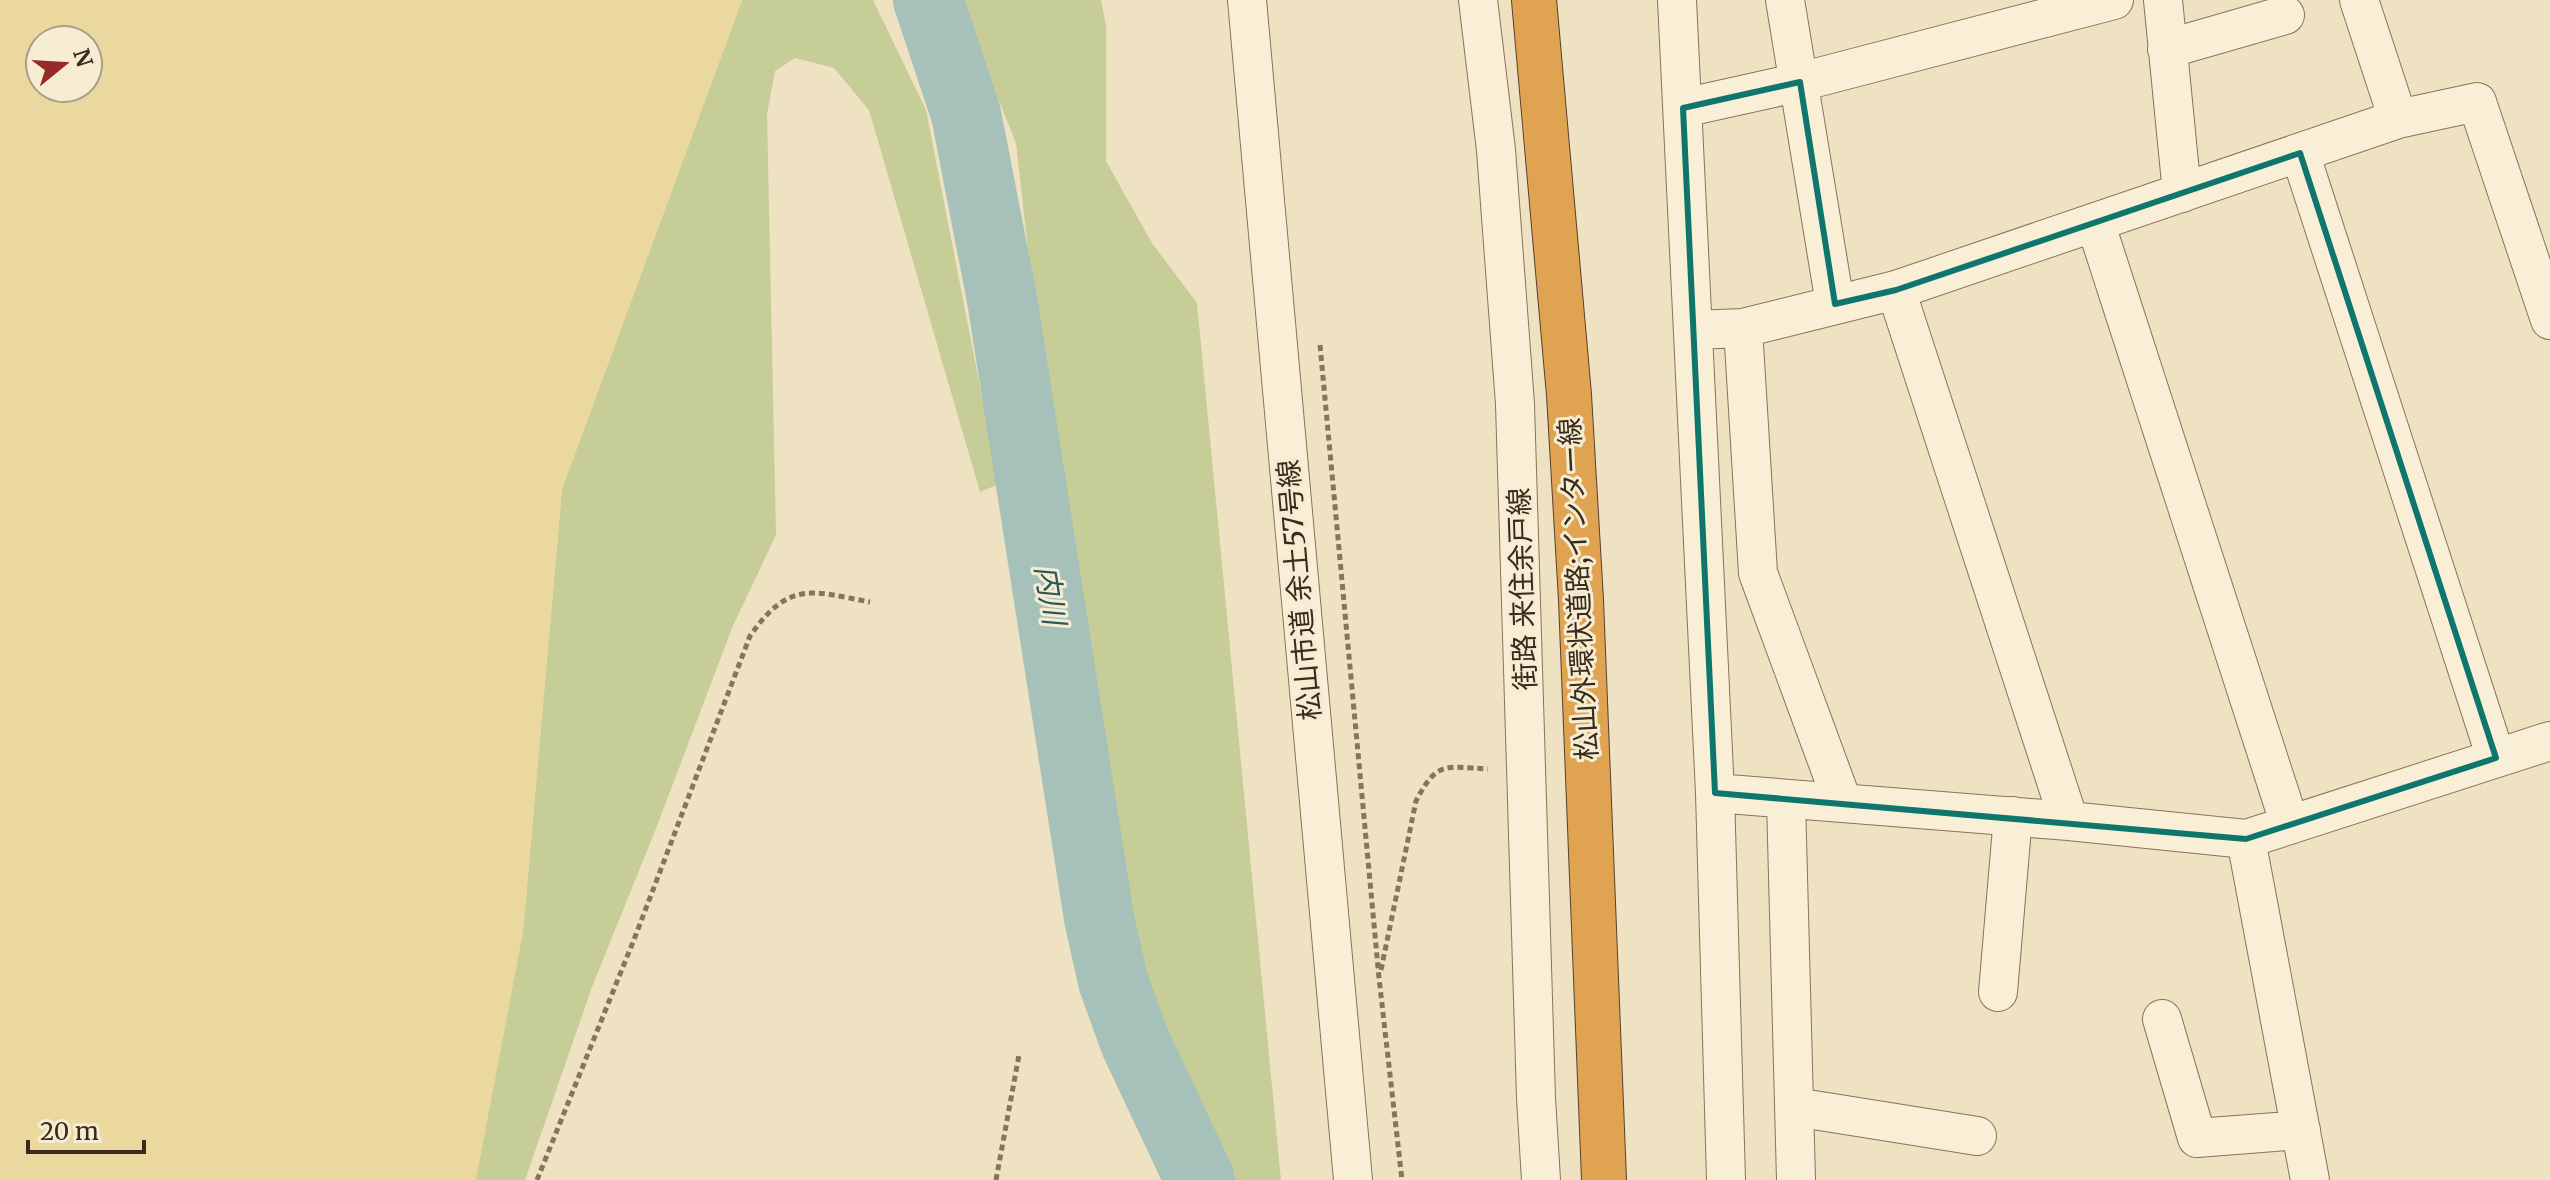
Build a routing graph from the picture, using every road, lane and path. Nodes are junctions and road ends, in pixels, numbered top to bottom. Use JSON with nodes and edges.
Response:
{"nodes":[{"id":1,"x":1247,"y":0,"type":"edge"},
{"id":2,"x":1478,"y":0,"type":"edge"},
{"id":3,"x":1534,"y":0,"type":"edge"},
{"id":4,"x":1677,"y":0,"type":"edge"},
{"id":5,"x":1785,"y":0,"type":"edge"},
{"id":6,"x":2114,"y":0,"type":"edge"},
{"id":7,"x":2163,"y":0,"type":"edge"},
{"id":8,"x":2359,"y":0,"type":"edge"},
{"id":9,"x":2285,"y":15,"type":"dead end"},
{"id":10,"x":1981,"y":17,"type":"edge"},
{"id":11,"x":2167,"y":49,"type":"junction"},
{"id":12,"x":1800,"y":82,"type":"junction"},
{"id":13,"x":1683,"y":108,"type":"junction"},
{"id":14,"x":2398,"y":119,"type":"junction"},
{"id":15,"x":2300,"y":153,"type":"junction"},
{"id":16,"x":2182,"y":193,"type":"junction"},
{"id":17,"x":2095,"y":222,"type":"junction"},
{"id":18,"x":1896,"y":290,"type":"junction"},
{"id":19,"x":1835,"y":304,"type":"junction"},
{"id":20,"x":2550,"y":320,"type":"edge"},
{"id":21,"x":1743,"y":328,"type":"junction"},
{"id":22,"x":1693,"y":330,"type":"junction"},
{"id":23,"x":870,"y":602,"type":"dead end"},
{"id":24,"x":2550,"y":741,"type":"edge"},
{"id":25,"x":2496,"y":758,"type":"junction"},
{"id":26,"x":1496,"y":769,"type":"dead end"},
{"id":27,"x":1715,"y":793,"type":"junction"},
{"id":28,"x":1786,"y":800,"type":"junction"},
{"id":29,"x":1842,"y":801,"type":"junction"},
{"id":30,"x":2013,"y":816,"type":"junction"},
{"id":31,"x":2069,"y":821,"type":"junction"},
{"id":32,"x":2290,"y":825,"type":"junction"},
{"id":33,"x":2246,"y":839,"type":"junction"},
{"id":34,"x":1998,"y":992,"type":"dead end"},
{"id":35,"x":2162,"y":1019,"type":"dead end"},
{"id":36,"x":1338,"y":1028,"type":"junction"},
{"id":37,"x":1019,"y":1055,"type":"dead end"},
{"id":38,"x":1795,"y":1107,"type":"junction"},
{"id":39,"x":2301,"y":1130,"type":"junction"},
{"id":40,"x":1977,"y":1136,"type":"dead end"},
{"id":41,"x":537,"y":1180,"type":"edge"},
{"id":42,"x":996,"y":1180,"type":"edge"},
{"id":43,"x":1353,"y":1180,"type":"edge"},
{"id":44,"x":1541,"y":1180,"type":"edge"},
{"id":45,"x":1604,"y":1180,"type":"edge"},
{"id":46,"x":1726,"y":1180,"type":"edge"},
{"id":47,"x":1796,"y":1180,"type":"edge"},
{"id":48,"x":2310,"y":1180,"type":"edge"}],
"edges":[{"from":1,"to":36,"type":"street","name":"松山市道 余土57号線"},
{"from":2,"to":44,"type":"street","name":"街路 来住余戸線"},
{"from":3,"to":45,"type":"highway","name":"松山外環状道路;インター線"},
{"from":4,"to":13,"type":"street"},
{"from":5,"to":12,"type":"street"},
{"from":6,"to":10,"type":"street"},
{"from":7,"to":11,"type":"street"},
{"from":8,"to":14,"type":"street"},
{"from":9,"to":11,"type":"street"},
{"from":10,"to":12,"type":"street"},
{"from":11,"to":16,"type":"street"},
{"from":12,"to":13,"type":"street"},
{"from":12,"to":19,"type":"street"},
{"from":13,"to":22,"type":"street"},
{"from":14,"to":15,"type":"street"},
{"from":14,"to":20,"type":"street"},
{"from":15,"to":16,"type":"street"},
{"from":15,"to":25,"type":"street"},
{"from":16,"to":17,"type":"street"},
{"from":17,"to":18,"type":"street"},
{"from":17,"to":32,"type":"street"},
{"from":18,"to":19,"type":"street"},
{"from":18,"to":31,"type":"street"},
{"from":19,"to":21,"type":"street"},
{"from":21,"to":22,"type":"street"},
{"from":21,"to":29,"type":"street"},
{"from":22,"to":27,"type":"street"},
{"from":23,"to":41,"type":"path"},
{"from":24,"to":25,"type":"street"},
{"from":25,"to":32,"type":"street"},
{"from":26,"to":36,"type":"path"},
{"from":27,"to":28,"type":"street"},
{"from":27,"to":46,"type":"street"},
{"from":28,"to":29,"type":"street"},
{"from":28,"to":38,"type":"street"},
{"from":29,"to":30,"type":"street"},
{"from":30,"to":31,"type":"street"},
{"from":30,"to":34,"type":"street"},
{"from":31,"to":33,"type":"street"},
{"from":32,"to":33,"type":"street"},
{"from":33,"to":39,"type":"street"},
{"from":35,"to":39,"type":"street"},
{"from":36,"to":43,"type":"street","name":"松山市道 余土57号線"},
{"from":37,"to":42,"type":"path"},
{"from":38,"to":40,"type":"street"},
{"from":38,"to":47,"type":"street"},
{"from":39,"to":48,"type":"street"}]}
